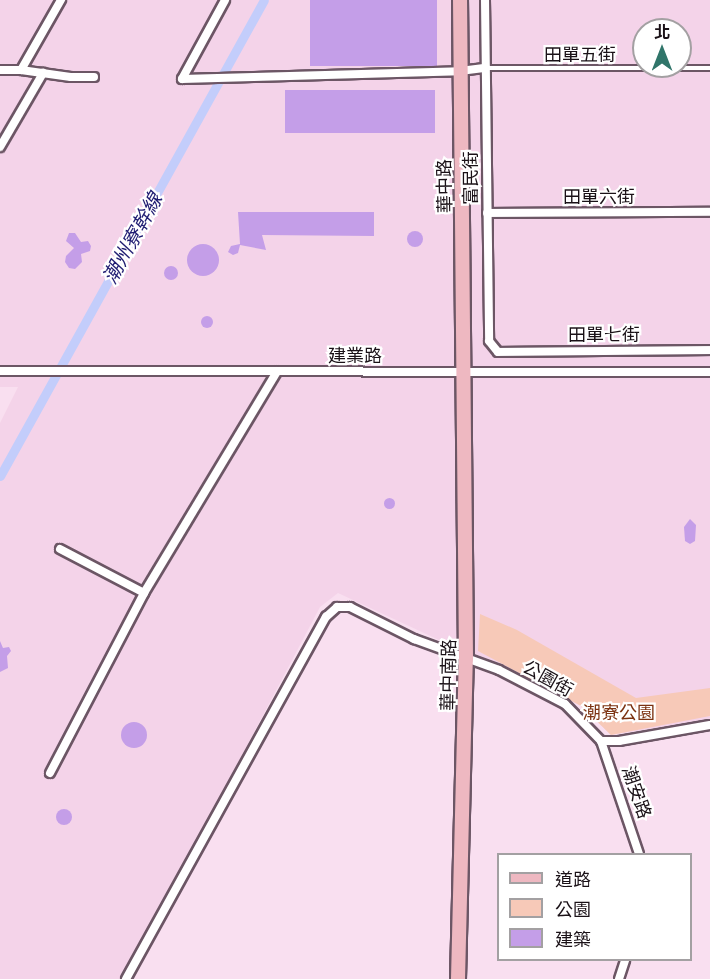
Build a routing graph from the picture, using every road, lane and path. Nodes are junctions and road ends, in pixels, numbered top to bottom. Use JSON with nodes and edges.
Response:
{"nodes":[{"id":1,"x":61,"y":0,"type":"edge"},
{"id":2,"x":225,"y":0,"type":"edge"},
{"id":3,"x":460,"y":0,"type":"edge"},
{"id":4,"x":485,"y":0,"type":"edge"},
{"id":5,"x":486,"y":68,"type":"junction"},
{"id":6,"x":710,"y":68,"type":"edge"},
{"id":7,"x":0,"y":70,"type":"edge"},
{"id":8,"x":21,"y":70,"type":"junction"},
{"id":9,"x":461,"y":70,"type":"junction"},
{"id":10,"x":43,"y":73,"type":"junction"},
{"id":11,"x":94,"y":77,"type":"dead end"},
{"id":12,"x":0,"y":147,"type":"edge"},
{"id":13,"x":710,"y":212,"type":"edge"},
{"id":14,"x":487,"y":213,"type":"junction"},
{"id":15,"x":710,"y":350,"type":"edge"},
{"id":16,"x":498,"y":352,"type":"joint"},
{"id":17,"x":465,"y":371,"type":"junction"},
{"id":18,"x":0,"y":372,"type":"edge"},
{"id":19,"x":277,"y":372,"type":"junction"},
{"id":20,"x":710,"y":372,"type":"edge"},
{"id":21,"x":60,"y":549,"type":"dead end"},
{"id":22,"x":144,"y":593,"type":"junction"},
{"id":23,"x":466,"y":659,"type":"junction"},
{"id":24,"x":710,"y":725,"type":"edge"},
{"id":25,"x":601,"y":741,"type":"junction"},
{"id":26,"x":50,"y":773,"type":"dead end"},
{"id":27,"x":638,"y":853,"type":"edge"},
{"id":28,"x":625,"y":961,"type":"edge"},
{"id":29,"x":126,"y":979,"type":"edge"},
{"id":30,"x":458,"y":979,"type":"edge"},
{"id":31,"x":619,"y":979,"type":"edge"}],
"edges":[{"from":1,"to":8,"type":"street"},
{"from":2,"to":9,"type":"street"},
{"from":3,"to":9,"type":"main road","name":"華中路"},
{"from":4,"to":5,"type":"street","name":"富民街"},
{"from":5,"to":6,"type":"lane","name":"田單五街"},
{"from":5,"to":9,"type":"street"},
{"from":5,"to":14,"type":"street","name":"富民街"},
{"from":7,"to":8,"type":"street"},
{"from":8,"to":10,"type":"street"},
{"from":9,"to":17,"type":"main road","name":"華中路"},
{"from":10,"to":11,"type":"street"},
{"from":10,"to":12,"type":"street"},
{"from":13,"to":14,"type":"street","name":"田單六街"},
{"from":14,"to":16,"type":"street","name":"富民街"},
{"from":15,"to":16,"type":"street","name":"田單七街"},
{"from":17,"to":19,"type":"street","name":"建業路"},
{"from":17,"to":20,"type":"street","name":"建業路"},
{"from":17,"to":23,"type":"main road","name":"華中南路"},
{"from":18,"to":19,"type":"street","name":"建業路"},
{"from":19,"to":22,"type":"street"},
{"from":21,"to":22,"type":"street"},
{"from":22,"to":26,"type":"street"},
{"from":23,"to":25,"type":"street","name":"公園街"},
{"from":23,"to":29,"type":"street","name":"公園街"},
{"from":23,"to":30,"type":"main road","name":"華中南路"},
{"from":24,"to":25,"type":"street"},
{"from":25,"to":27,"type":"street","name":"潮安路"},
{"from":28,"to":31,"type":"street"}]}
